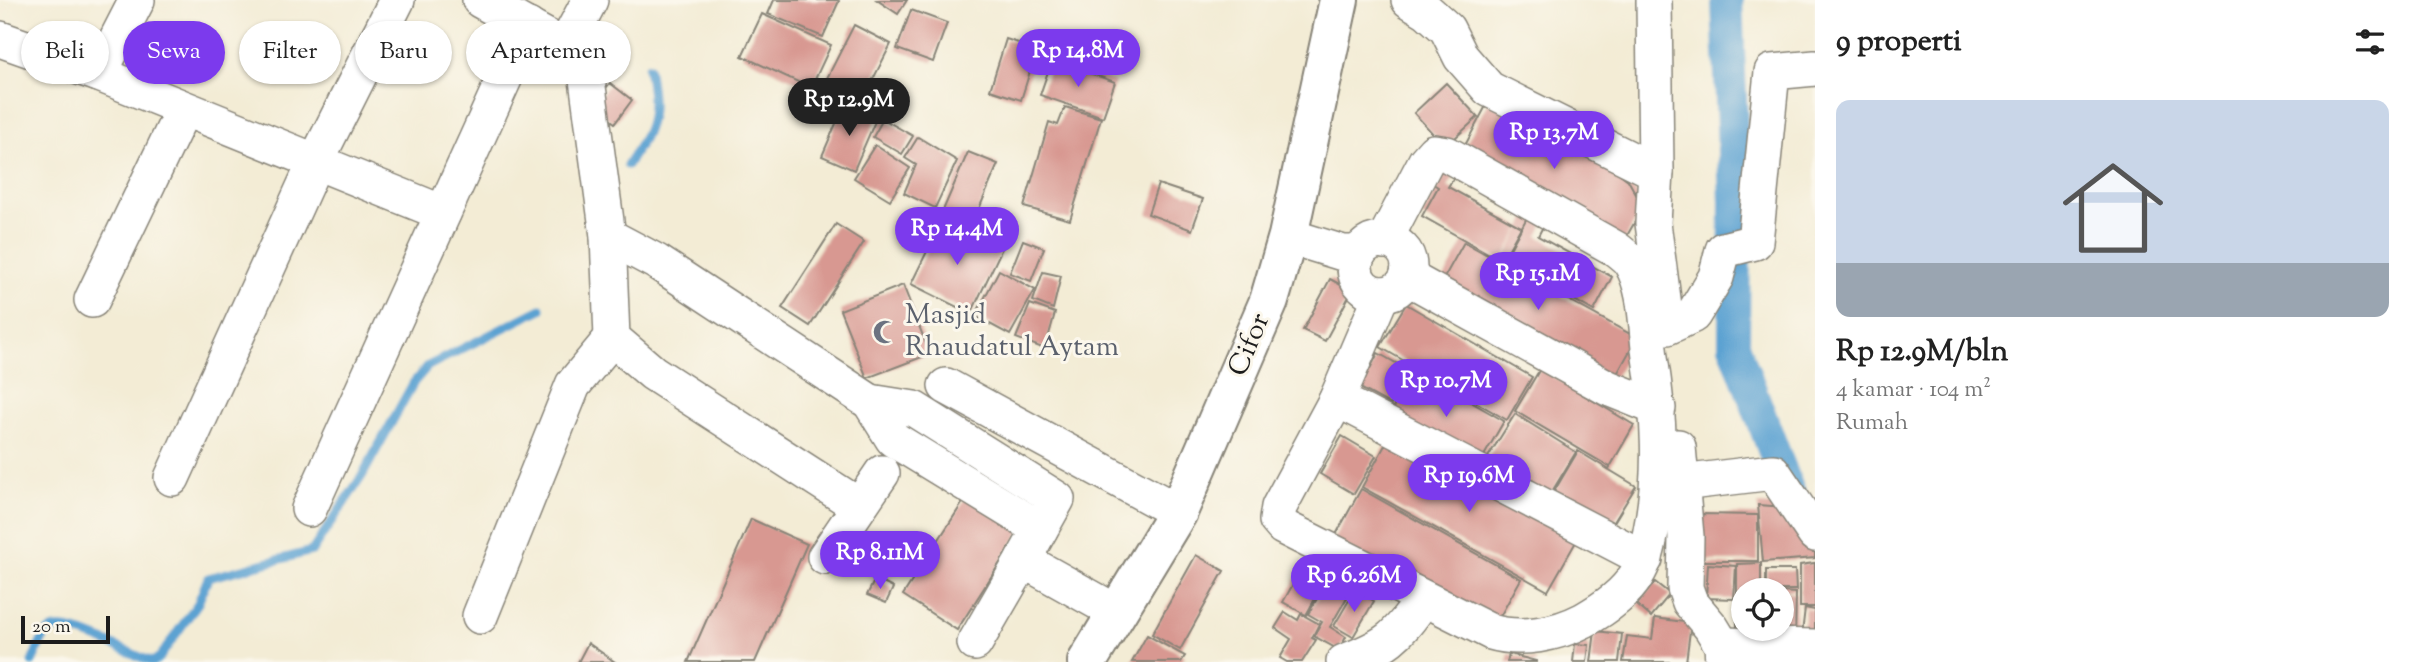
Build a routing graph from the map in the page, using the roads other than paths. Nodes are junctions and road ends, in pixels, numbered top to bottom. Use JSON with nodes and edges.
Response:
{"nodes":[{"id":1,"x":137,"y":0,"type":"edge"},
{"id":2,"x":397,"y":0,"type":"edge"},
{"id":3,"x":480,"y":0,"type":"edge"},
{"id":4,"x":590,"y":0,"type":"edge"},
{"id":5,"x":1339,"y":0,"type":"edge"},
{"id":6,"x":1409,"y":0,"type":"edge"},
{"id":7,"x":1654,"y":0,"type":"edge"},
{"id":8,"x":519,"y":21,"type":"edge"},
{"id":9,"x":579,"y":21,"type":"edge"},
{"id":10,"x":0,"y":38,"type":"edge"},
{"id":11,"x":21,"y":46,"type":"edge"},
{"id":12,"x":109,"y":55,"type":"edge"},
{"id":13,"x":1815,"y":68,"type":"edge"},
{"id":14,"x":109,"y":78,"type":"edge"},
{"id":15,"x":502,"y":84,"type":"edge"},
{"id":16,"x":588,"y":84,"type":"edge"},
{"id":17,"x":183,"y":110,"type":"junction"},
{"id":18,"x":316,"y":161,"type":"junction"},
{"id":19,"x":1656,"y":172,"type":"junction"},
{"id":20,"x":443,"y":213,"type":"junction"},
{"id":21,"x":608,"y":236,"type":"junction"},
{"id":22,"x":1288,"y":236,"type":"junction"},
{"id":23,"x":1370,"y":247,"type":"junction"},
{"id":24,"x":1393,"y":289,"type":"junction"},
{"id":25,"x":92,"y":300,"type":"dead end"},
{"id":26,"x":1667,"y":327,"type":"junction"},
{"id":27,"x":612,"y":338,"type":"junction"},
{"id":28,"x":946,"y":386,"type":"dead end"},
{"id":29,"x":1337,"y":399,"type":"junction"},
{"id":30,"x":870,"y":402,"type":"junction"},
{"id":31,"x":1658,"y":408,"type":"junction"},
{"id":32,"x":989,"y":456,"type":"junction"},
{"id":33,"x":882,"y":473,"type":"dead end"},
{"id":34,"x":172,"y":478,"type":"dead end"},
{"id":35,"x":1681,"y":483,"type":"junction"},
{"id":36,"x":971,"y":487,"type":"junction"},
{"id":37,"x":859,"y":506,"type":"junction"},
{"id":38,"x":309,"y":509,"type":"dead end"},
{"id":39,"x":1178,"y":512,"type":"junction"},
{"id":40,"x":1040,"y":529,"type":"junction"},
{"id":41,"x":1815,"y":534,"type":"edge"},
{"id":42,"x":825,"y":557,"type":"dead end"},
{"id":43,"x":1645,"y":559,"type":"junction"},
{"id":44,"x":1023,"y":560,"type":"junction"},
{"id":45,"x":1423,"y":600,"type":"junction"},
{"id":46,"x":1116,"y":612,"type":"junction"},
{"id":47,"x":480,"y":615,"type":"dead end"},
{"id":48,"x":975,"y":643,"type":"dead end"},
{"id":49,"x":1815,"y":647,"type":"edge"},
{"id":50,"x":1723,"y":654,"type":"edge"},
{"id":51,"x":1087,"y":662,"type":"edge"},
{"id":52,"x":1344,"y":662,"type":"edge"}],
"edges":[{"from":1,"to":12,"type":"street"},
{"from":2,"to":18,"type":"street"},
{"from":3,"to":8,"type":"street"},
{"from":4,"to":9,"type":"street"},
{"from":5,"to":22,"type":"street","name":"Cifor"},
{"from":6,"to":19,"type":"street"},
{"from":7,"to":19,"type":"street"},
{"from":10,"to":11,"type":"street"},
{"from":13,"to":26,"type":"street"},
{"from":14,"to":17,"type":"street"},
{"from":15,"to":20,"type":"street"},
{"from":16,"to":21,"type":"street"},
{"from":17,"to":18,"type":"street"},
{"from":17,"to":25,"type":"street"},
{"from":18,"to":20,"type":"street"},
{"from":18,"to":34,"type":"street"},
{"from":19,"to":26,"type":"street"},
{"from":20,"to":38,"type":"street"},
{"from":21,"to":27,"type":"street"},
{"from":21,"to":30,"type":"street"},
{"from":22,"to":23,"type":"street"},
{"from":22,"to":39,"type":"street","name":"Cifor"},
{"from":23,"to":24,"type":"street"},
{"from":23,"to":24,"type":"street"},
{"from":23,"to":31,"type":"street"},
{"from":24,"to":29,"type":"street"},
{"from":24,"to":31,"type":"street"},
{"from":26,"to":35,"type":"street"},
{"from":27,"to":37,"type":"street"},
{"from":27,"to":47,"type":"street"},
{"from":28,"to":39,"type":"street"},
{"from":29,"to":43,"type":"street"},
{"from":29,"to":45,"type":"street"},
{"from":30,"to":32,"type":"street"},
{"from":30,"to":36,"type":"street"},
{"from":31,"to":43,"type":"street"},
{"from":32,"to":36,"type":"street"},
{"from":32,"to":40,"type":"street"},
{"from":33,"to":37,"type":"street"},
{"from":35,"to":41,"type":"street"},
{"from":35,"to":50,"type":"street"},
{"from":36,"to":40,"type":"street"},
{"from":37,"to":42,"type":"street"},
{"from":39,"to":46,"type":"street","name":"Cifor"},
{"from":40,"to":44,"type":"street"},
{"from":43,"to":45,"type":"street"},
{"from":44,"to":46,"type":"street"},
{"from":44,"to":48,"type":"street"},
{"from":45,"to":52,"type":"street"},
{"from":46,"to":51,"type":"street","name":"Cifor"},
{"from":49,"to":50,"type":"street"}]}
